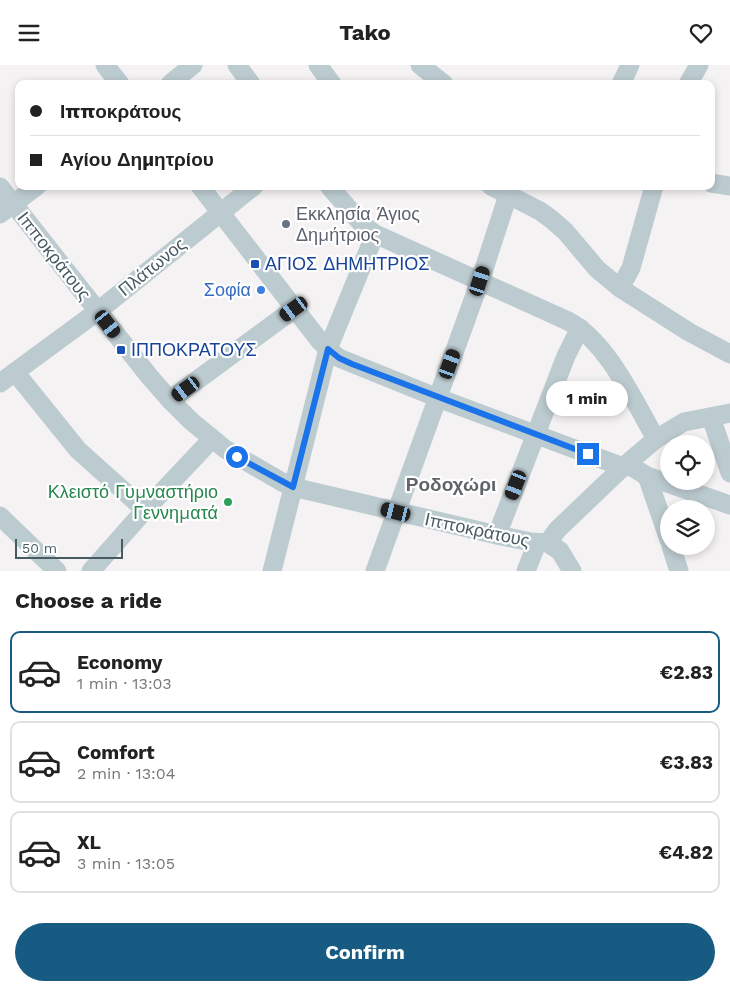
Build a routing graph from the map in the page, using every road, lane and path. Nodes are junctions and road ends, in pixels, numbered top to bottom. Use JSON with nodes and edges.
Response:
{"nodes":[{"id":1,"x":105,"y":65,"type":"edge"},
{"id":2,"x":193,"y":65,"type":"edge"},
{"id":3,"x":237,"y":65,"type":"edge"},
{"id":4,"x":318,"y":65,"type":"edge"},
{"id":5,"x":420,"y":65,"type":"edge"},
{"id":6,"x":630,"y":65,"type":"edge"},
{"id":7,"x":699,"y":65,"type":"edge"},
{"id":8,"x":117,"y":80,"type":"edge"},
{"id":9,"x":175,"y":80,"type":"edge"},
{"id":10,"x":248,"y":80,"type":"edge"},
{"id":11,"x":329,"y":80,"type":"edge"},
{"id":12,"x":439,"y":80,"type":"edge"},
{"id":13,"x":623,"y":80,"type":"edge"},
{"id":14,"x":690,"y":80,"type":"edge"},
{"id":15,"x":715,"y":184,"type":"edge"},
{"id":16,"x":0,"y":187,"type":"edge"},
{"id":17,"x":730,"y":187,"type":"edge"},
{"id":18,"x":32,"y":190,"type":"edge"},
{"id":19,"x":203,"y":190,"type":"edge"},
{"id":20,"x":249,"y":190,"type":"edge"},
{"id":21,"x":332,"y":190,"type":"edge"},
{"id":22,"x":653,"y":190,"type":"edge"},
{"id":23,"x":510,"y":191,"type":"edge"},
{"id":24,"x":7,"y":209,"type":"edge"},
{"id":25,"x":220,"y":213,"type":"junction"},
{"id":26,"x":374,"y":234,"type":"junction"},
{"id":27,"x":480,"y":281,"type":"junction"},
{"id":28,"x":620,"y":288,"type":"junction"},
{"id":29,"x":294,"y":309,"type":"junction"},
{"id":30,"x":98,"y":311,"type":"junction"},
{"id":31,"x":580,"y":327,"type":"junction"},
{"id":32,"x":328,"y":349,"type":"junction"},
{"id":33,"x":730,"y":354,"type":"edge"},
{"id":34,"x":8,"y":378,"type":"edge"},
{"id":35,"x":438,"y":398,"type":"junction"},
{"id":36,"x":170,"y":400,"type":"junction"},
{"id":37,"x":730,"y":413,"type":"edge"},
{"id":38,"x":711,"y":417,"type":"junction"},
{"id":39,"x":535,"y":435,"type":"junction"},
{"id":40,"x":212,"y":439,"type":"junction"},
{"id":41,"x":656,"y":439,"type":"junction"},
{"id":42,"x":625,"y":466,"type":"junction"},
{"id":43,"x":730,"y":473,"type":"edge"},
{"id":44,"x":647,"y":476,"type":"junction"},
{"id":45,"x":293,"y":487,"type":"junction"},
{"id":46,"x":730,"y":505,"type":"edge"},
{"id":47,"x":145,"y":510,"type":"junction"},
{"id":48,"x":396,"y":512,"type":"junction"},
{"id":49,"x":660,"y":514,"type":"edge"},
{"id":50,"x":0,"y":516,"type":"edge"},
{"id":51,"x":497,"y":535,"type":"junction"},
{"id":52,"x":543,"y":543,"type":"junction"},
{"id":53,"x":674,"y":555,"type":"edge"},
{"id":54,"x":57,"y":571,"type":"edge"},
{"id":55,"x":91,"y":571,"type":"edge"},
{"id":56,"x":272,"y":571,"type":"edge"},
{"id":57,"x":375,"y":571,"type":"edge"},
{"id":58,"x":526,"y":571,"type":"edge"},
{"id":59,"x":572,"y":571,"type":"edge"},
{"id":60,"x":679,"y":571,"type":"edge"}],
"edges":[{"from":1,"to":8,"type":"street"},
{"from":2,"to":9,"type":"street"},
{"from":3,"to":10,"type":"street"},
{"from":4,"to":11,"type":"street"},
{"from":5,"to":12,"type":"street"},
{"from":6,"to":13,"type":"street"},
{"from":7,"to":14,"type":"street"},
{"from":15,"to":17,"type":"street"},
{"from":16,"to":24,"type":"street","name":"Ιπποκράτους"},
{"from":18,"to":24,"type":"street"},
{"from":19,"to":25,"type":"street"},
{"from":20,"to":25,"type":"street","name":"Πλάτωνος"},
{"from":21,"to":26,"type":"street"},
{"from":22,"to":28,"type":"street"},
{"from":23,"to":27,"type":"street"},
{"from":23,"to":28,"type":"street"},
{"from":24,"to":30,"type":"street","name":"Ιπποκράτους"},
{"from":25,"to":29,"type":"street"},
{"from":25,"to":30,"type":"street","name":"Πλάτωνος"},
{"from":26,"to":27,"type":"street"},
{"from":26,"to":32,"type":"street"},
{"from":27,"to":31,"type":"street"},
{"from":27,"to":35,"type":"street"},
{"from":28,"to":33,"type":"street"},
{"from":29,"to":32,"type":"street"},
{"from":29,"to":36,"type":"street"},
{"from":30,"to":34,"type":"street","name":"Πλάτωνος"},
{"from":30,"to":36,"type":"street","name":"Ιπποκράτους"},
{"from":31,"to":39,"type":"street"},
{"from":31,"to":41,"type":"street"},
{"from":32,"to":35,"type":"street"},
{"from":32,"to":45,"type":"street"},
{"from":34,"to":47,"type":"street"},
{"from":35,"to":39,"type":"street"},
{"from":35,"to":48,"type":"street"},
{"from":36,"to":40,"type":"street","name":"Ιπποκράτους"},
{"from":37,"to":38,"type":"street"},
{"from":38,"to":41,"type":"street"},
{"from":38,"to":43,"type":"street"},
{"from":39,"to":42,"type":"street"},
{"from":39,"to":51,"type":"street"},
{"from":40,"to":45,"type":"street","name":"Ιπποκράτους"},
{"from":40,"to":47,"type":"street"},
{"from":41,"to":42,"type":"street"},
{"from":42,"to":44,"type":"street"},
{"from":42,"to":52,"type":"street"},
{"from":44,"to":46,"type":"street"},
{"from":44,"to":49,"type":"street"},
{"from":45,"to":48,"type":"street","name":"Ιπποκράτους"},
{"from":45,"to":56,"type":"street"},
{"from":47,"to":55,"type":"street"},
{"from":48,"to":51,"type":"street","name":"Ιπποκράτους"},
{"from":48,"to":57,"type":"street"},
{"from":50,"to":54,"type":"street"},
{"from":51,"to":52,"type":"street","name":"Ιπποκράτους"},
{"from":52,"to":58,"type":"street"},
{"from":52,"to":59,"type":"street"},
{"from":53,"to":60,"type":"street"}]}
